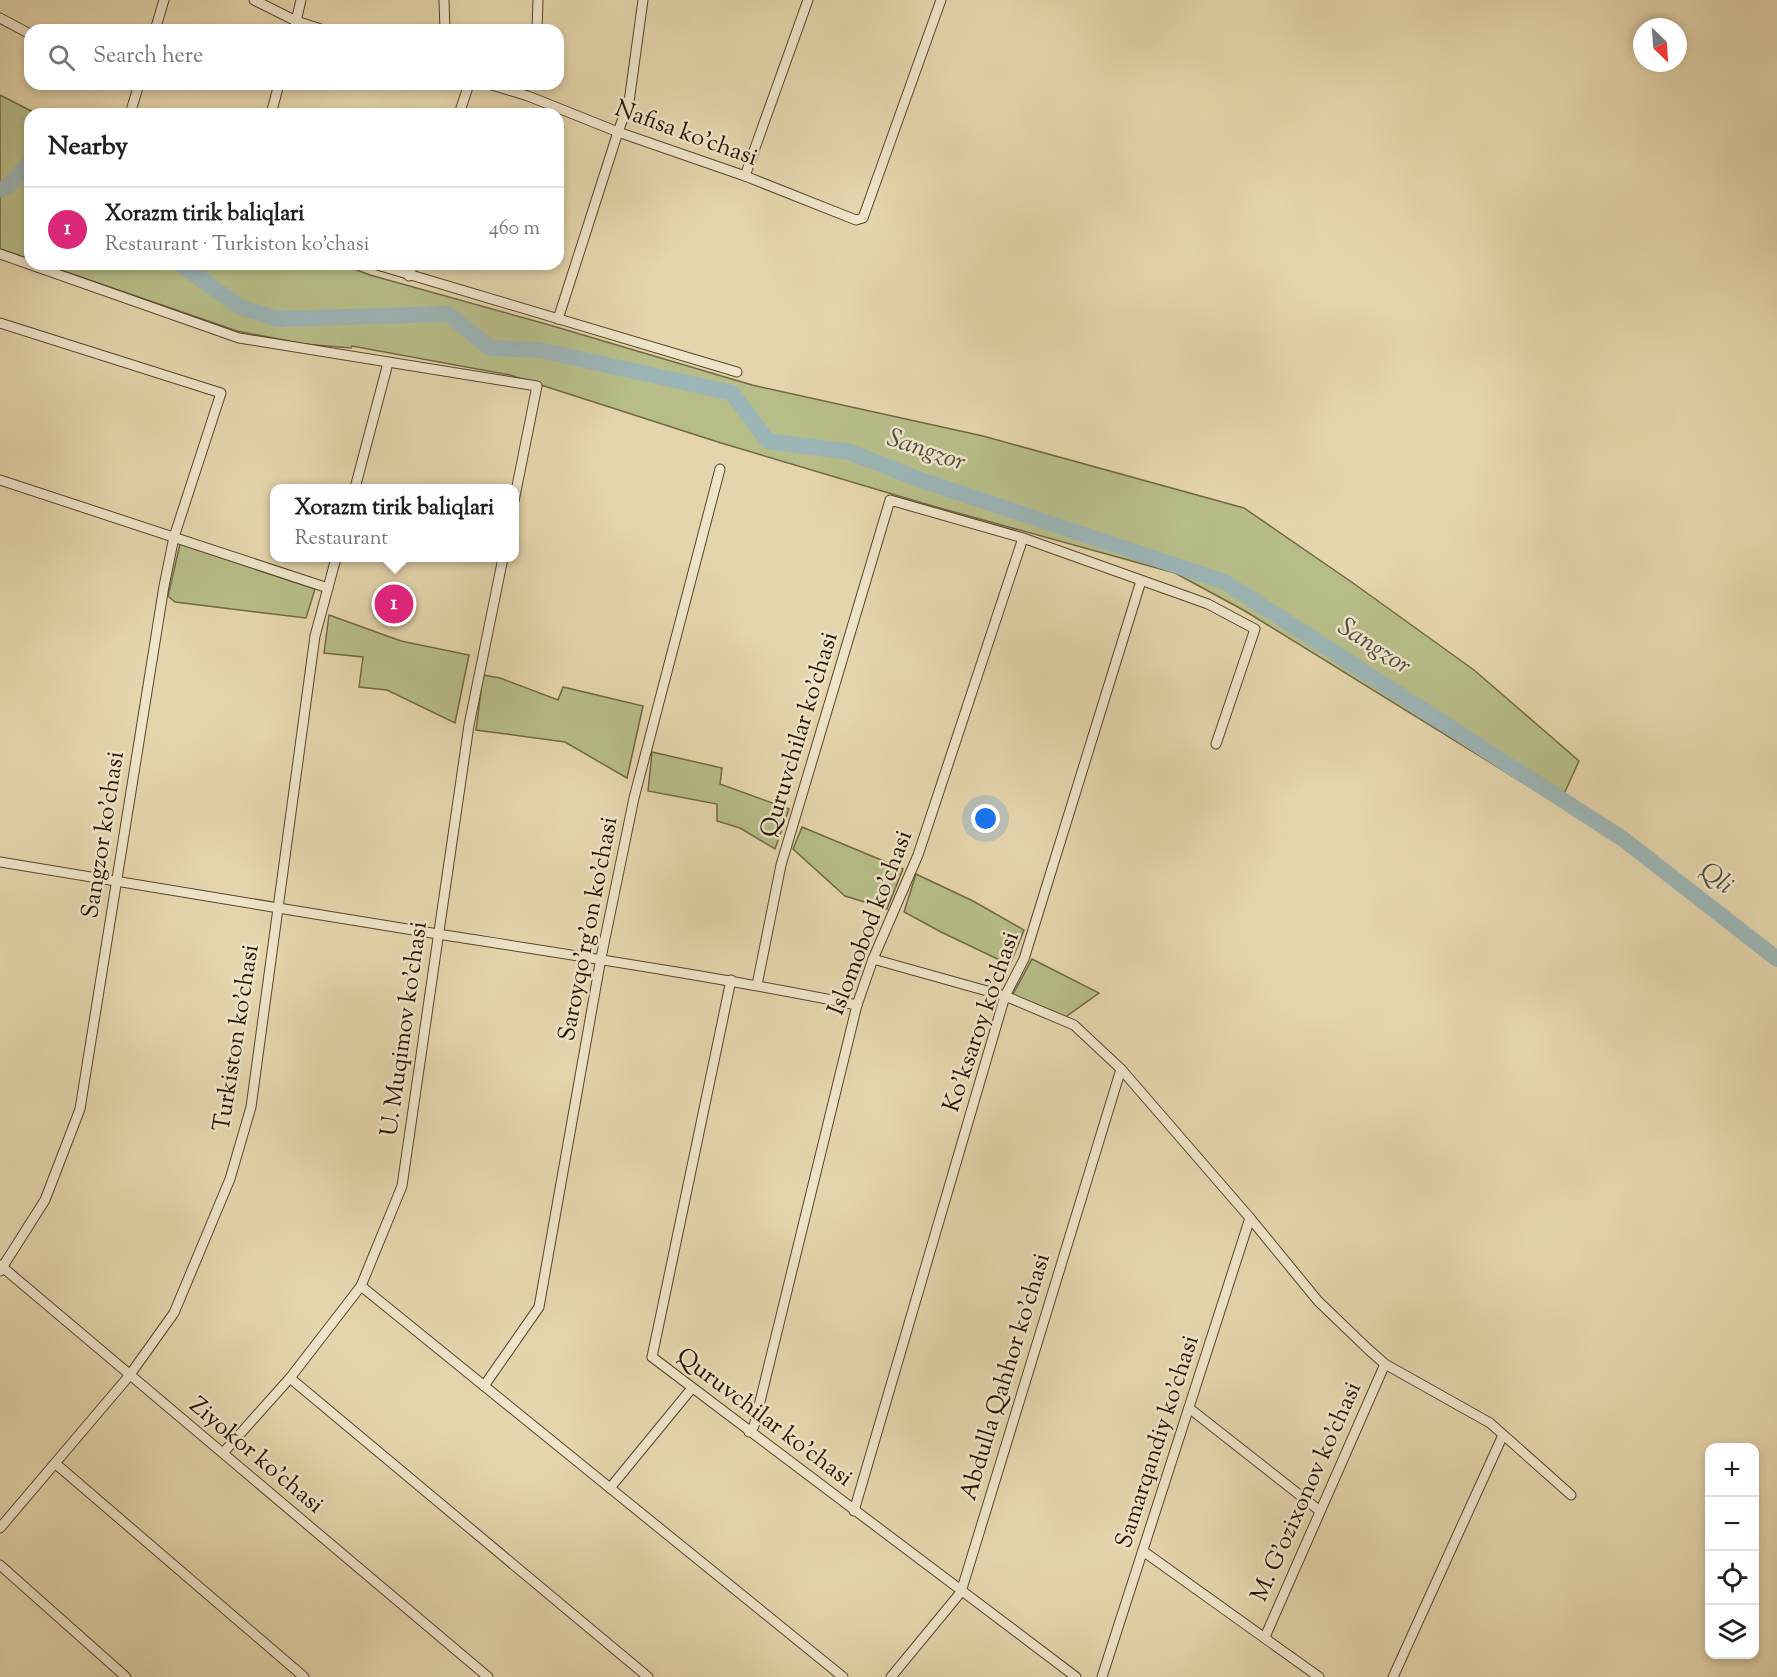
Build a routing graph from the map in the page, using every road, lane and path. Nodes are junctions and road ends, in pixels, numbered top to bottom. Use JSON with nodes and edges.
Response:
{"nodes":[{"id":1,"x":164,"y":0,"type":"edge"},
{"id":2,"x":254,"y":0,"type":"edge"},
{"id":3,"x":301,"y":0,"type":"edge"},
{"id":4,"x":444,"y":0,"type":"edge"},
{"id":5,"x":538,"y":0,"type":"edge"},
{"id":6,"x":643,"y":0,"type":"edge"},
{"id":7,"x":808,"y":0,"type":"edge"},
{"id":8,"x":941,"y":0,"type":"edge"},
{"id":9,"x":0,"y":18,"type":"edge"},
{"id":10,"x":157,"y":24,"type":"edge"},
{"id":11,"x":293,"y":24,"type":"edge"},
{"id":12,"x":295,"y":24,"type":"edge"},
{"id":13,"x":444,"y":24,"type":"edge"},
{"id":14,"x":537,"y":24,"type":"edge"},
{"id":15,"x":24,"y":31,"type":"edge"},
{"id":16,"x":137,"y":90,"type":"edge"},
{"id":17,"x":277,"y":90,"type":"edge"},
{"id":18,"x":467,"y":90,"type":"edge"},
{"id":19,"x":508,"y":90,"type":"edge"},
{"id":20,"x":529,"y":90,"type":"edge"},
{"id":21,"x":528,"y":96,"type":"junction"},
{"id":22,"x":132,"y":108,"type":"edge"},
{"id":23,"x":273,"y":108,"type":"edge"},
{"id":24,"x":461,"y":108,"type":"edge"},
{"id":25,"x":558,"y":108,"type":"edge"},
{"id":26,"x":564,"y":110,"type":"edge"},
{"id":27,"x":618,"y":132,"type":"junction"},
{"id":28,"x":745,"y":176,"type":"junction"},
{"id":29,"x":0,"y":254,"type":"edge"},
{"id":30,"x":24,"y":262,"type":"edge"},
{"id":31,"x":46,"y":270,"type":"edge"},
{"id":32,"x":392,"y":270,"type":"edge"},
{"id":33,"x":412,"y":270,"type":"edge"},
{"id":34,"x":410,"y":276,"type":"junction"},
{"id":35,"x":558,"y":320,"type":"junction"},
{"id":36,"x":0,"y":323,"type":"edge"},
{"id":37,"x":388,"y":363,"type":"junction"},
{"id":38,"x":737,"y":372,"type":"dead end"},
{"id":39,"x":720,"y":469,"type":"dead end"},
{"id":40,"x":0,"y":480,"type":"edge"},
{"id":41,"x":356,"y":484,"type":"edge"},
{"id":42,"x":517,"y":484,"type":"edge"},
{"id":43,"x":174,"y":537,"type":"junction"},
{"id":44,"x":1023,"y":538,"type":"junction"},
{"id":45,"x":335,"y":562,"type":"edge"},
{"id":46,"x":501,"y":562,"type":"edge"},
{"id":47,"x":1141,"y":581,"type":"junction"},
{"id":48,"x":328,"y":588,"type":"junction"},
{"id":49,"x":1216,"y":744,"type":"dead end"},
{"id":50,"x":0,"y":862,"type":"edge"},
{"id":51,"x":117,"y":882,"type":"junction"},
{"id":52,"x":278,"y":908,"type":"junction"},
{"id":53,"x":439,"y":934,"type":"junction"},
{"id":54,"x":601,"y":958,"type":"junction"},
{"id":55,"x":873,"y":959,"type":"junction"},
{"id":56,"x":731,"y":980,"type":"junction"},
{"id":57,"x":757,"y":985,"type":"junction"},
{"id":58,"x":1005,"y":996,"type":"junction"},
{"id":59,"x":857,"y":1005,"type":"junction"},
{"id":60,"x":1122,"y":1069,"type":"junction"},
{"id":61,"x":1250,"y":1218,"type":"junction"},
{"id":62,"x":1,"y":1268,"type":"edge"},
{"id":63,"x":361,"y":1286,"type":"junction"},
{"id":64,"x":1385,"y":1364,"type":"junction"},
{"id":65,"x":129,"y":1376,"type":"junction"},
{"id":66,"x":290,"y":1378,"type":"junction"},
{"id":67,"x":484,"y":1386,"type":"junction"},
{"id":68,"x":692,"y":1388,"type":"junction"},
{"id":69,"x":1189,"y":1408,"type":"junction"},
{"id":70,"x":749,"y":1432,"type":"junction"},
{"id":71,"x":1503,"y":1435,"type":"junction"},
{"id":72,"x":223,"y":1453,"type":"junction"},
{"id":73,"x":56,"y":1464,"type":"junction"},
{"id":74,"x":610,"y":1488,"type":"junction"},
{"id":75,"x":1571,"y":1495,"type":"dead end"},
{"id":76,"x":854,"y":1511,"type":"junction"},
{"id":77,"x":1320,"y":1511,"type":"junction"},
{"id":78,"x":0,"y":1528,"type":"edge"},
{"id":79,"x":1143,"y":1551,"type":"junction"},
{"id":80,"x":0,"y":1565,"type":"edge"},
{"id":81,"x":961,"y":1592,"type":"junction"},
{"id":82,"x":1265,"y":1637,"type":"junction"},
{"id":83,"x":126,"y":1677,"type":"edge"},
{"id":84,"x":304,"y":1677,"type":"edge"},
{"id":85,"x":488,"y":1677,"type":"edge"},
{"id":86,"x":648,"y":1677,"type":"edge"},
{"id":87,"x":843,"y":1677,"type":"edge"},
{"id":88,"x":891,"y":1677,"type":"edge"},
{"id":89,"x":1076,"y":1677,"type":"edge"},
{"id":90,"x":1102,"y":1677,"type":"edge"},
{"id":91,"x":1319,"y":1677,"type":"edge"},
{"id":92,"x":1394,"y":1677,"type":"edge"}],
"edges":[{"from":1,"to":10,"type":"street"},
{"from":2,"to":11,"type":"street"},
{"from":3,"to":12,"type":"street"},
{"from":4,"to":13,"type":"street"},
{"from":5,"to":14,"type":"street"},
{"from":6,"to":27,"type":"street"},
{"from":7,"to":28,"type":"street"},
{"from":8,"to":28,"type":"street","name":"Nafisa ko'chasi"},
{"from":9,"to":15,"type":"street"},
{"from":16,"to":22,"type":"street"},
{"from":17,"to":23,"type":"street"},
{"from":18,"to":24,"type":"street"},
{"from":19,"to":21,"type":"street","name":"Nafisa ko'chasi"},
{"from":20,"to":21,"type":"street"},
{"from":21,"to":25,"type":"street","name":"Nafisa ko'chasi"},
{"from":26,"to":27,"type":"street","name":"Nafisa ko'chasi"},
{"from":27,"to":28,"type":"street","name":"Nafisa ko'chasi"},
{"from":27,"to":35,"type":"street"},
{"from":29,"to":30,"type":"street"},
{"from":31,"to":37,"type":"street"},
{"from":32,"to":34,"type":"street"},
{"from":33,"to":34,"type":"street"},
{"from":34,"to":35,"type":"street"},
{"from":35,"to":38,"type":"street"},
{"from":36,"to":43,"type":"street","name":"Sangzor ko'chasi"},
{"from":37,"to":41,"type":"street"},
{"from":37,"to":42,"type":"street"},
{"from":39,"to":54,"type":"street","name":"Saroyqo'rg'on ko'chasi"},
{"from":40,"to":43,"type":"street"},
{"from":43,"to":48,"type":"street"},
{"from":43,"to":51,"type":"street","name":"Sangzor ko'chasi"},
{"from":44,"to":47,"type":"street"},
{"from":44,"to":55,"type":"street","name":"Islomobod ko'chasi"},
{"from":44,"to":57,"type":"street","name":"Quruvchilar ko'chasi"},
{"from":45,"to":48,"type":"street","name":"Turkiston ko'chasi"},
{"from":46,"to":53,"type":"street","name":"U. Muqimov ko'chasi"},
{"from":47,"to":49,"type":"street"},
{"from":47,"to":58,"type":"street","name":"Ko'ksaroy ko'chasi"},
{"from":48,"to":52,"type":"street","name":"Turkiston ko'chasi"},
{"from":50,"to":51,"type":"street"},
{"from":51,"to":52,"type":"street"},
{"from":51,"to":62,"type":"street","name":"Sangzor ko'chasi"},
{"from":52,"to":53,"type":"street"},
{"from":52,"to":65,"type":"street","name":"Turkiston ko'chasi"},
{"from":53,"to":54,"type":"street"},
{"from":53,"to":63,"type":"street","name":"U. Muqimov ko'chasi"},
{"from":54,"to":56,"type":"street"},
{"from":54,"to":67,"type":"street","name":"Saroyqo'rg'on ko'chasi"},
{"from":55,"to":58,"type":"street"},
{"from":55,"to":59,"type":"street","name":"Islomobod ko'chasi"},
{"from":56,"to":57,"type":"street"},
{"from":56,"to":68,"type":"street","name":"Quruvchilar ko'chasi"},
{"from":57,"to":59,"type":"street"},
{"from":58,"to":60,"type":"street"},
{"from":58,"to":76,"type":"street","name":"Ko'ksaroy ko'chasi"},
{"from":59,"to":70,"type":"street","name":"Islomobod ko'chasi"},
{"from":60,"to":61,"type":"street"},
{"from":60,"to":81,"type":"street","name":"Abdulla Qahhor ko'chasi"},
{"from":61,"to":64,"type":"street"},
{"from":61,"to":69,"type":"street","name":"Samarqandiy ko'chasi"},
{"from":62,"to":65,"type":"street","name":"Ziyokor ko'chasi"},
{"from":63,"to":66,"type":"street","name":"U. Muqimov ko'chasi"},
{"from":63,"to":67,"type":"street"},
{"from":64,"to":71,"type":"street"},
{"from":64,"to":77,"type":"street","name":"M. G'ozixonov ko'chasi"},
{"from":65,"to":72,"type":"street","name":"Ziyokor ko'chasi"},
{"from":65,"to":73,"type":"street","name":"Turkiston ko'chasi"},
{"from":66,"to":72,"type":"street","name":"U. Muqimov ko'chasi"},
{"from":66,"to":86,"type":"street"},
{"from":67,"to":74,"type":"street"},
{"from":68,"to":70,"type":"street","name":"Quruvchilar ko'chasi"},
{"from":68,"to":74,"type":"street"},
{"from":69,"to":77,"type":"street"},
{"from":69,"to":79,"type":"street","name":"Samarqandiy ko'chasi"},
{"from":70,"to":76,"type":"street","name":"Quruvchilar ko'chasi"},
{"from":71,"to":75,"type":"street"},
{"from":71,"to":92,"type":"street"},
{"from":72,"to":85,"type":"street","name":"Ziyokor ko'chasi"},
{"from":73,"to":78,"type":"street","name":"Turkiston ko'chasi"},
{"from":73,"to":84,"type":"street"},
{"from":74,"to":87,"type":"street"},
{"from":76,"to":81,"type":"street","name":"Quruvchilar ko'chasi"},
{"from":77,"to":82,"type":"street","name":"M. G'ozixonov ko'chasi"},
{"from":79,"to":82,"type":"street"},
{"from":79,"to":90,"type":"street","name":"Samarqandiy ko'chasi"},
{"from":80,"to":83,"type":"street"},
{"from":81,"to":88,"type":"street","name":"Abdulla Qahhor ko'chasi"},
{"from":81,"to":89,"type":"street","name":"Quruvchilar ko'chasi"},
{"from":82,"to":91,"type":"street"}]}
